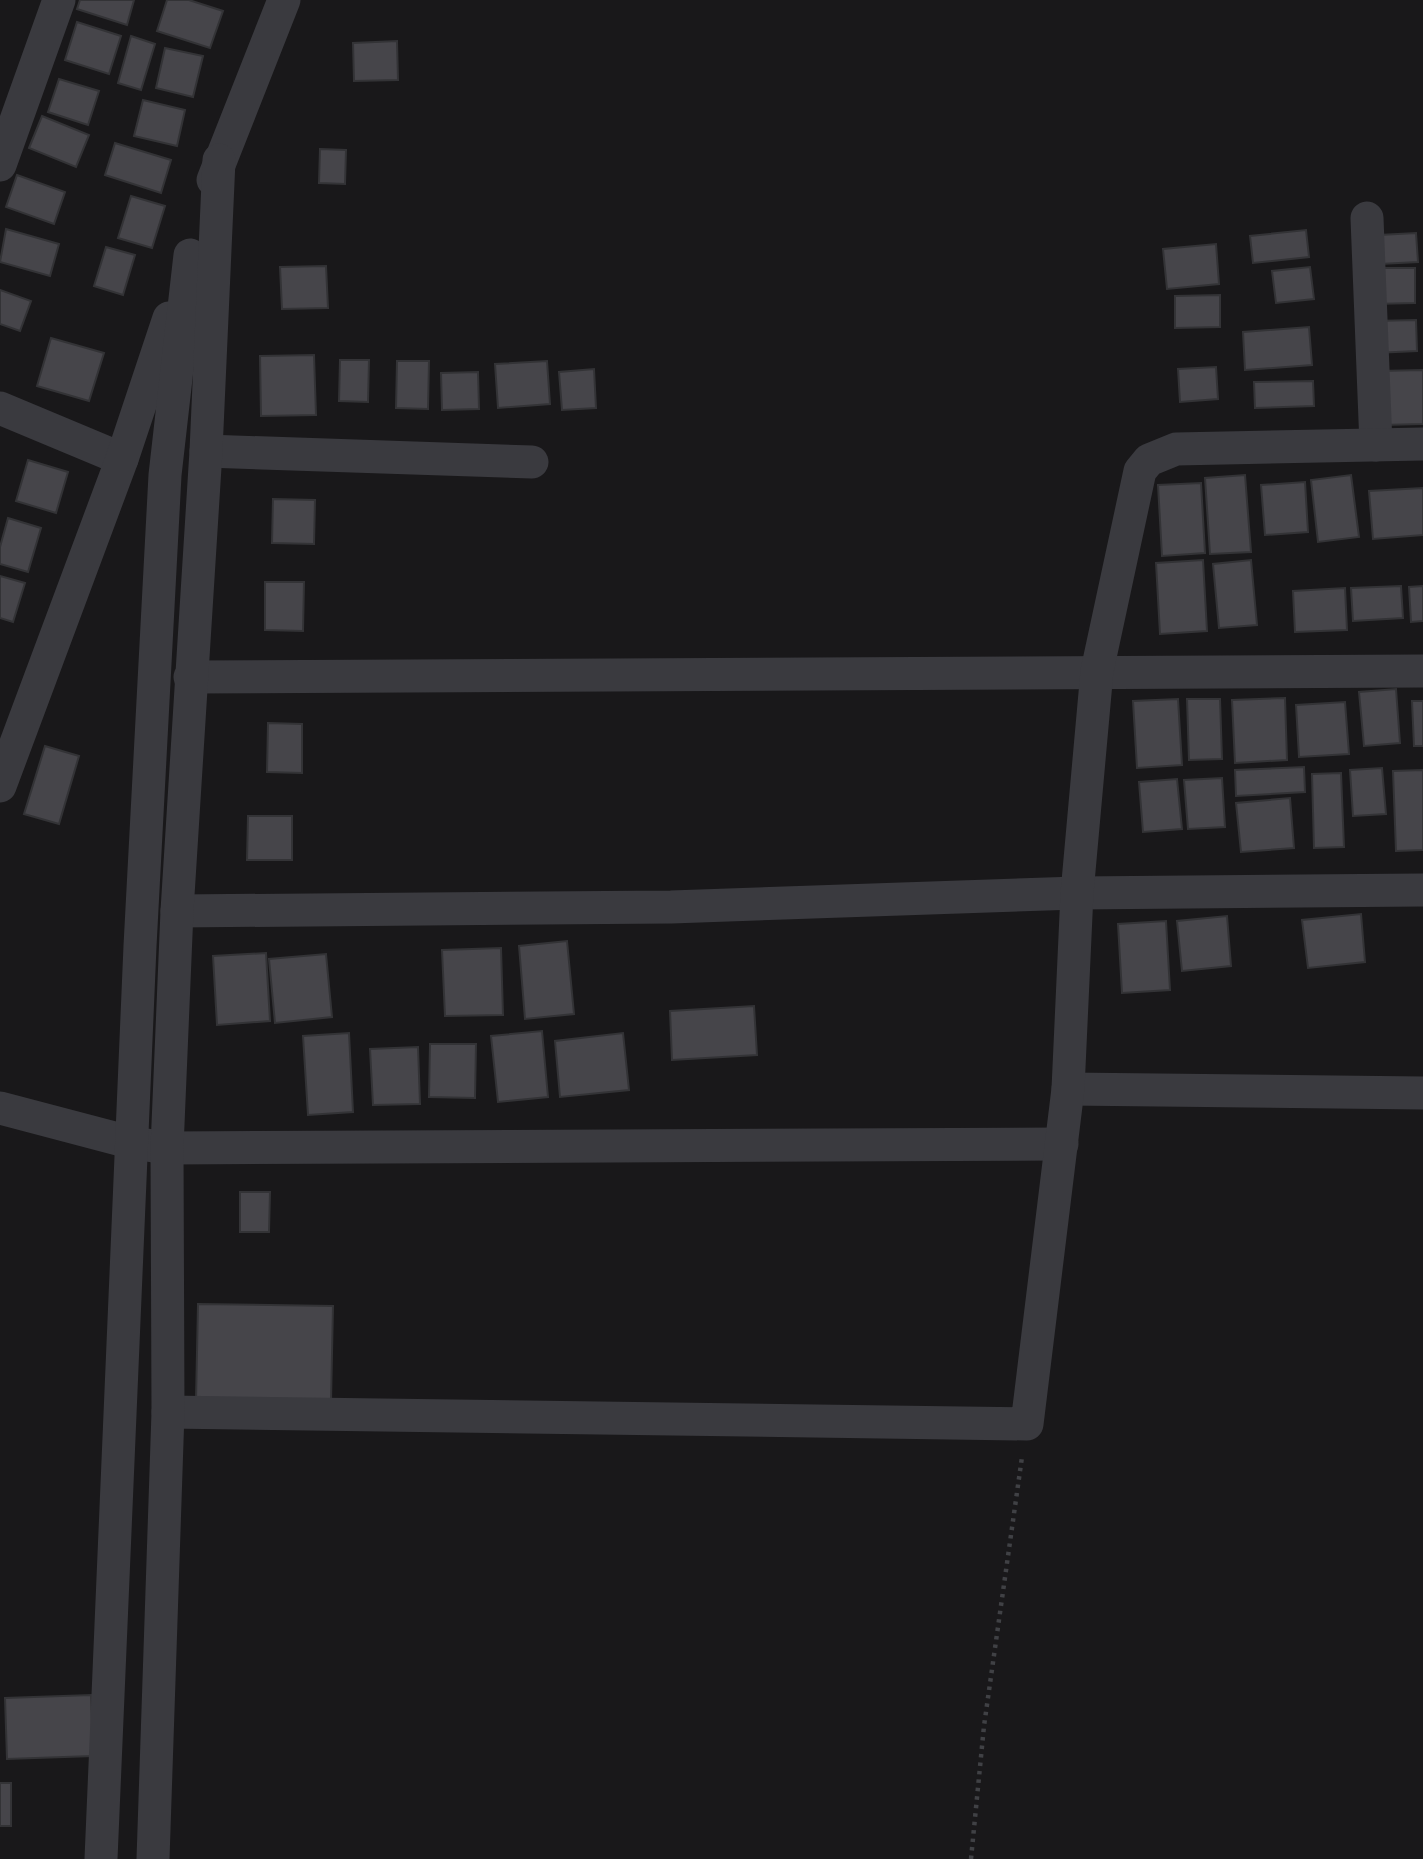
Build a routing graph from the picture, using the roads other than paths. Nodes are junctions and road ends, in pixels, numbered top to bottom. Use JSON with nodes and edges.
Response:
{"nodes":[{"id":1,"x":59,"y":0,"type":"edge"},
{"id":2,"x":284,"y":0,"type":"edge"},
{"id":3,"x":219,"y":160,"type":"junction"},
{"id":4,"x":0,"y":166,"type":"edge"},
{"id":5,"x":1367,"y":218,"type":"dead end"},
{"id":6,"x":190,"y":255,"type":"junction"},
{"id":7,"x":0,"y":408,"type":"edge"},
{"id":8,"x":1423,"y":444,"type":"edge"},
{"id":9,"x":1376,"y":445,"type":"junction"},
{"id":10,"x":206,"y":451,"type":"junction"},
{"id":11,"x":122,"y":459,"type":"junction"},
{"id":12,"x":532,"y":462,"type":"dead end"},
{"id":13,"x":1097,"y":671,"type":"junction"},
{"id":14,"x":1423,"y":671,"type":"edge"},
{"id":15,"x":190,"y":677,"type":"junction"},
{"id":16,"x":0,"y":786,"type":"edge"},
{"id":17,"x":1423,"y":890,"type":"edge"},
{"id":18,"x":1077,"y":893,"type":"junction"},
{"id":19,"x":177,"y":911,"type":"junction"},
{"id":20,"x":1068,"y":1089,"type":"junction"},
{"id":21,"x":1423,"y":1093,"type":"edge"},
{"id":22,"x":0,"y":1108,"type":"edge"},
{"id":23,"x":133,"y":1143,"type":"junction"},
{"id":24,"x":1062,"y":1144,"type":"junction"},
{"id":25,"x":167,"y":1148,"type":"junction"},
{"id":26,"x":168,"y":1412,"type":"junction"},
{"id":27,"x":101,"y":1859,"type":"edge"},
{"id":28,"x":153,"y":1859,"type":"edge"}],
"edges":[{"from":1,"to":4,"type":"street"},
{"from":2,"to":3,"type":"street"},
{"from":3,"to":6,"type":"street"},
{"from":3,"to":10,"type":"street"},
{"from":5,"to":9,"type":"street"},
{"from":6,"to":11,"type":"street"},
{"from":6,"to":23,"type":"street"},
{"from":7,"to":11,"type":"street"},
{"from":8,"to":9,"type":"street"},
{"from":9,"to":13,"type":"street"},
{"from":10,"to":12,"type":"street"},
{"from":10,"to":15,"type":"street"},
{"from":11,"to":16,"type":"street"},
{"from":13,"to":14,"type":"street"},
{"from":13,"to":15,"type":"street"},
{"from":13,"to":18,"type":"street"},
{"from":15,"to":19,"type":"street"},
{"from":17,"to":18,"type":"street"},
{"from":18,"to":19,"type":"street"},
{"from":18,"to":20,"type":"street"},
{"from":19,"to":25,"type":"street"},
{"from":20,"to":21,"type":"street"},
{"from":20,"to":24,"type":"street"},
{"from":22,"to":23,"type":"street"},
{"from":23,"to":25,"type":"street"},
{"from":23,"to":27,"type":"street"},
{"from":24,"to":25,"type":"street"},
{"from":24,"to":26,"type":"street"},
{"from":25,"to":26,"type":"street"},
{"from":26,"to":28,"type":"street"}]}
